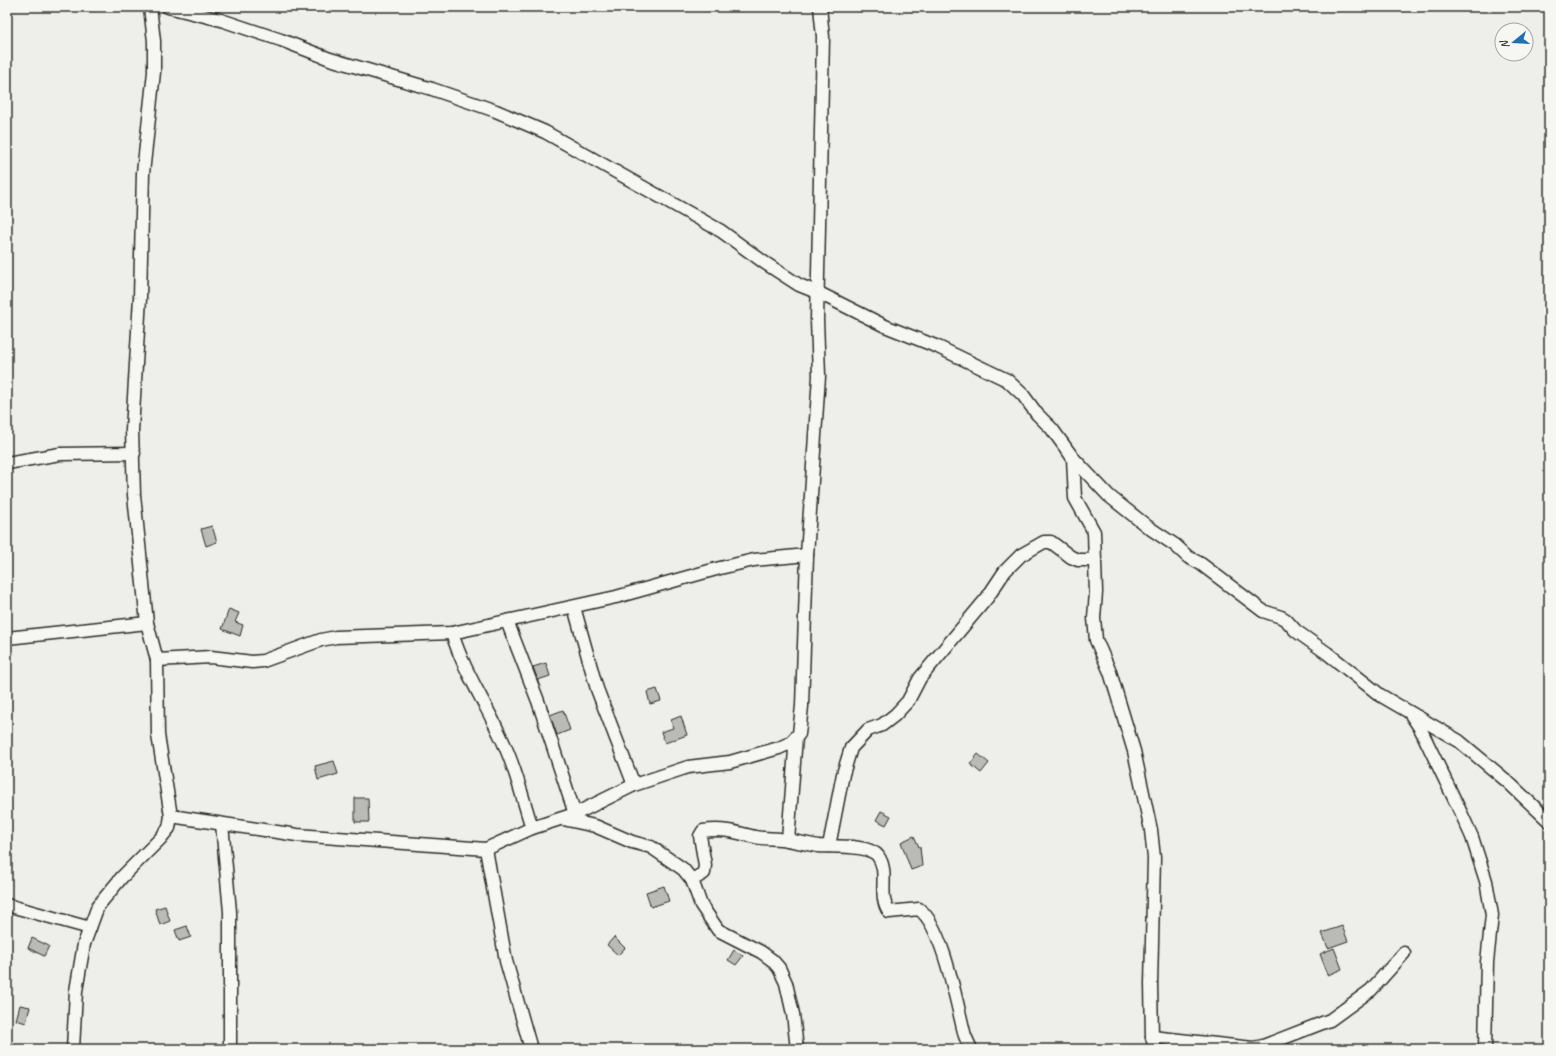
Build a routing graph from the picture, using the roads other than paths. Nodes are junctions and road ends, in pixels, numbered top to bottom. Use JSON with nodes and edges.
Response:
{"nodes":[{"id":1,"x":150,"y":7,"type":"edge"},
{"id":2,"x":168,"y":7,"type":"edge"},
{"id":3,"x":820,"y":7,"type":"edge"},
{"id":4,"x":819,"y":293,"type":"junction"},
{"id":5,"x":134,"y":453,"type":"junction"},
{"id":6,"x":1073,"y":458,"type":"junction"},
{"id":7,"x":7,"y":463,"type":"edge"},
{"id":8,"x":807,"y":555,"type":"junction"},
{"id":9,"x":1095,"y":560,"type":"junction"},
{"id":10,"x":574,"y":607,"type":"junction"},
{"id":11,"x":507,"y":621,"type":"junction"},
{"id":12,"x":147,"y":623,"type":"junction"},
{"id":13,"x":452,"y":634,"type":"junction"},
{"id":14,"x":7,"y":638,"type":"edge"},
{"id":15,"x":157,"y":660,"type":"junction"},
{"id":16,"x":1408,"y":710,"type":"junction"},
{"id":17,"x":796,"y":737,"type":"junction"},
{"id":18,"x":634,"y":785,"type":"junction"},
{"id":19,"x":575,"y":814,"type":"junction"},
{"id":20,"x":171,"y":816,"type":"junction"},
{"id":21,"x":563,"y":819,"type":"junction"},
{"id":22,"x":1549,"y":821,"type":"edge"},
{"id":23,"x":222,"y":824,"type":"junction"},
{"id":24,"x":532,"y":828,"type":"junction"},
{"id":25,"x":788,"y":840,"type":"junction"},
{"id":26,"x":829,"y":846,"type":"junction"},
{"id":27,"x":486,"y":849,"type":"junction"},
{"id":28,"x":692,"y":880,"type":"junction"},
{"id":29,"x":7,"y":905,"type":"edge"},
{"id":30,"x":90,"y":928,"type":"junction"},
{"id":31,"x":1404,"y":953,"type":"dead end"},
{"id":32,"x":1152,"y":1037,"type":"junction"},
{"id":33,"x":73,"y":1049,"type":"edge"},
{"id":34,"x":230,"y":1049,"type":"edge"},
{"id":35,"x":531,"y":1049,"type":"edge"},
{"id":36,"x":797,"y":1049,"type":"edge"},
{"id":37,"x":971,"y":1049,"type":"edge"},
{"id":38,"x":1155,"y":1049,"type":"edge"},
{"id":39,"x":1485,"y":1049,"type":"edge"}],
"edges":[{"from":1,"to":5,"type":"street"},
{"from":2,"to":4,"type":"street"},
{"from":3,"to":4,"type":"street"},
{"from":4,"to":6,"type":"street"},
{"from":4,"to":8,"type":"street"},
{"from":5,"to":7,"type":"street"},
{"from":5,"to":12,"type":"street"},
{"from":6,"to":9,"type":"street"},
{"from":6,"to":16,"type":"street"},
{"from":8,"to":10,"type":"street"},
{"from":8,"to":17,"type":"street"},
{"from":9,"to":26,"type":"street"},
{"from":9,"to":32,"type":"street"},
{"from":10,"to":11,"type":"street"},
{"from":10,"to":18,"type":"street"},
{"from":11,"to":13,"type":"street"},
{"from":11,"to":19,"type":"street"},
{"from":12,"to":14,"type":"street"},
{"from":12,"to":15,"type":"street"},
{"from":13,"to":15,"type":"street"},
{"from":13,"to":24,"type":"street"},
{"from":15,"to":20,"type":"street"},
{"from":16,"to":22,"type":"street"},
{"from":16,"to":39,"type":"street"},
{"from":17,"to":18,"type":"street"},
{"from":17,"to":25,"type":"street"},
{"from":18,"to":19,"type":"street"},
{"from":19,"to":21,"type":"street"},
{"from":20,"to":23,"type":"street"},
{"from":20,"to":30,"type":"street"},
{"from":21,"to":24,"type":"street"},
{"from":21,"to":28,"type":"street"},
{"from":23,"to":27,"type":"street"},
{"from":23,"to":34,"type":"street"},
{"from":24,"to":27,"type":"street"},
{"from":25,"to":26,"type":"street"},
{"from":25,"to":28,"type":"street"},
{"from":26,"to":37,"type":"street"},
{"from":27,"to":35,"type":"street"},
{"from":28,"to":36,"type":"street"},
{"from":29,"to":30,"type":"street"},
{"from":30,"to":33,"type":"street"},
{"from":31,"to":32,"type":"street"},
{"from":32,"to":38,"type":"street"}]}
